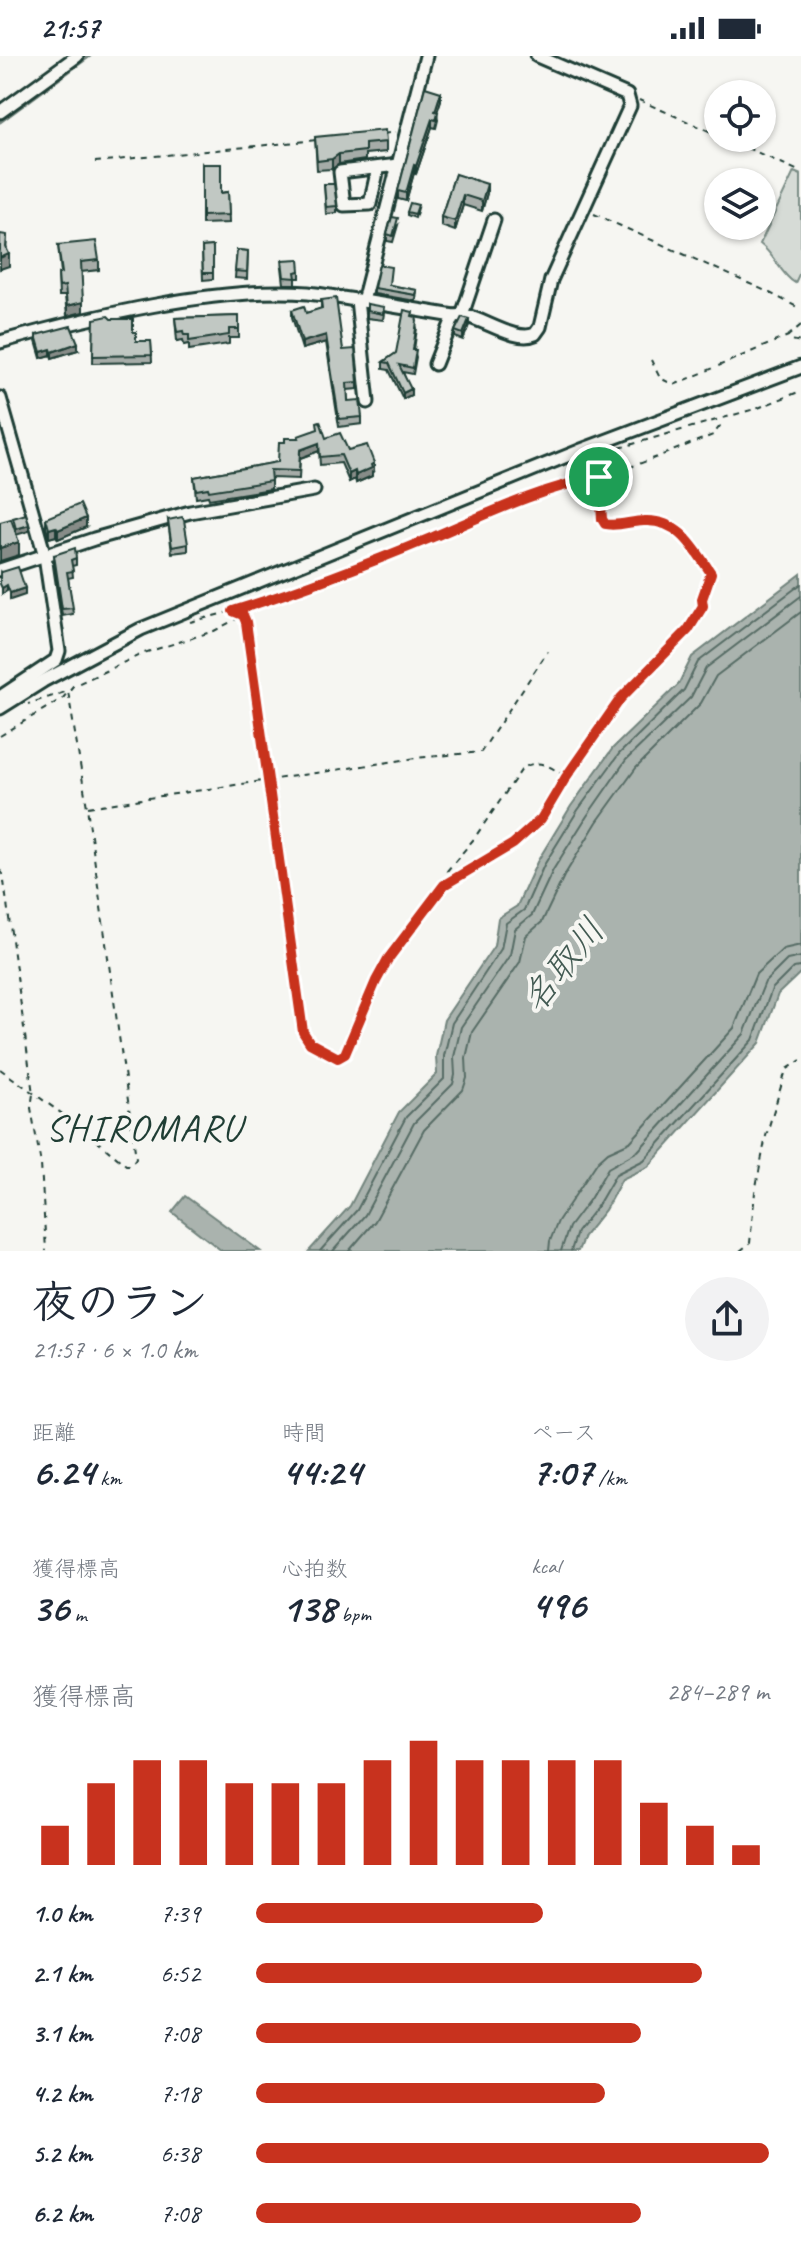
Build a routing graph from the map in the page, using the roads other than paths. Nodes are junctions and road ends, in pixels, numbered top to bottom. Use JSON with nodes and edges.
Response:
{"nodes":[{"id":1,"x":77,"y":56,"type":"edge"},
{"id":2,"x":426,"y":56,"type":"edge"},
{"id":3,"x":537,"y":56,"type":"edge"},
{"id":4,"x":0,"y":112,"type":"edge"},
{"id":5,"x":398,"y":165,"type":"junction"},
{"id":6,"x":378,"y":168,"type":"dead end"},
{"id":7,"x":494,"y":220,"type":"dead end"},
{"id":8,"x":360,"y":301,"type":"junction"},
{"id":9,"x":458,"y":316,"type":"junction"},
{"id":10,"x":0,"y":342,"type":"edge"},
{"id":11,"x":435,"y":364,"type":"dead end"},
{"id":12,"x":801,"y":367,"type":"edge"},
{"id":13,"x":0,"y":398,"type":"edge"},
{"id":14,"x":368,"y":402,"type":"dead end"},
{"id":15,"x":314,"y":490,"type":"dead end"},
{"id":16,"x":45,"y":556,"type":"junction"},
{"id":17,"x":0,"y":570,"type":"edge"},
{"id":18,"x":0,"y":697,"type":"edge"},
{"id":19,"x":0,"y":708,"type":"edge"}],
"edges":[{"from":1,"to":4,"type":"street"},
{"from":2,"to":5,"type":"street"},
{"from":3,"to":9,"type":"street"},
{"from":5,"to":6,"type":"street"},
{"from":5,"to":8,"type":"street"},
{"from":7,"to":9,"type":"street"},
{"from":8,"to":9,"type":"street"},
{"from":8,"to":10,"type":"street"},
{"from":8,"to":14,"type":"street"},
{"from":9,"to":11,"type":"street"},
{"from":12,"to":19,"type":"street"},
{"from":13,"to":16,"type":"street"},
{"from":15,"to":16,"type":"street"},
{"from":16,"to":17,"type":"street"},
{"from":16,"to":18,"type":"street"}]}
